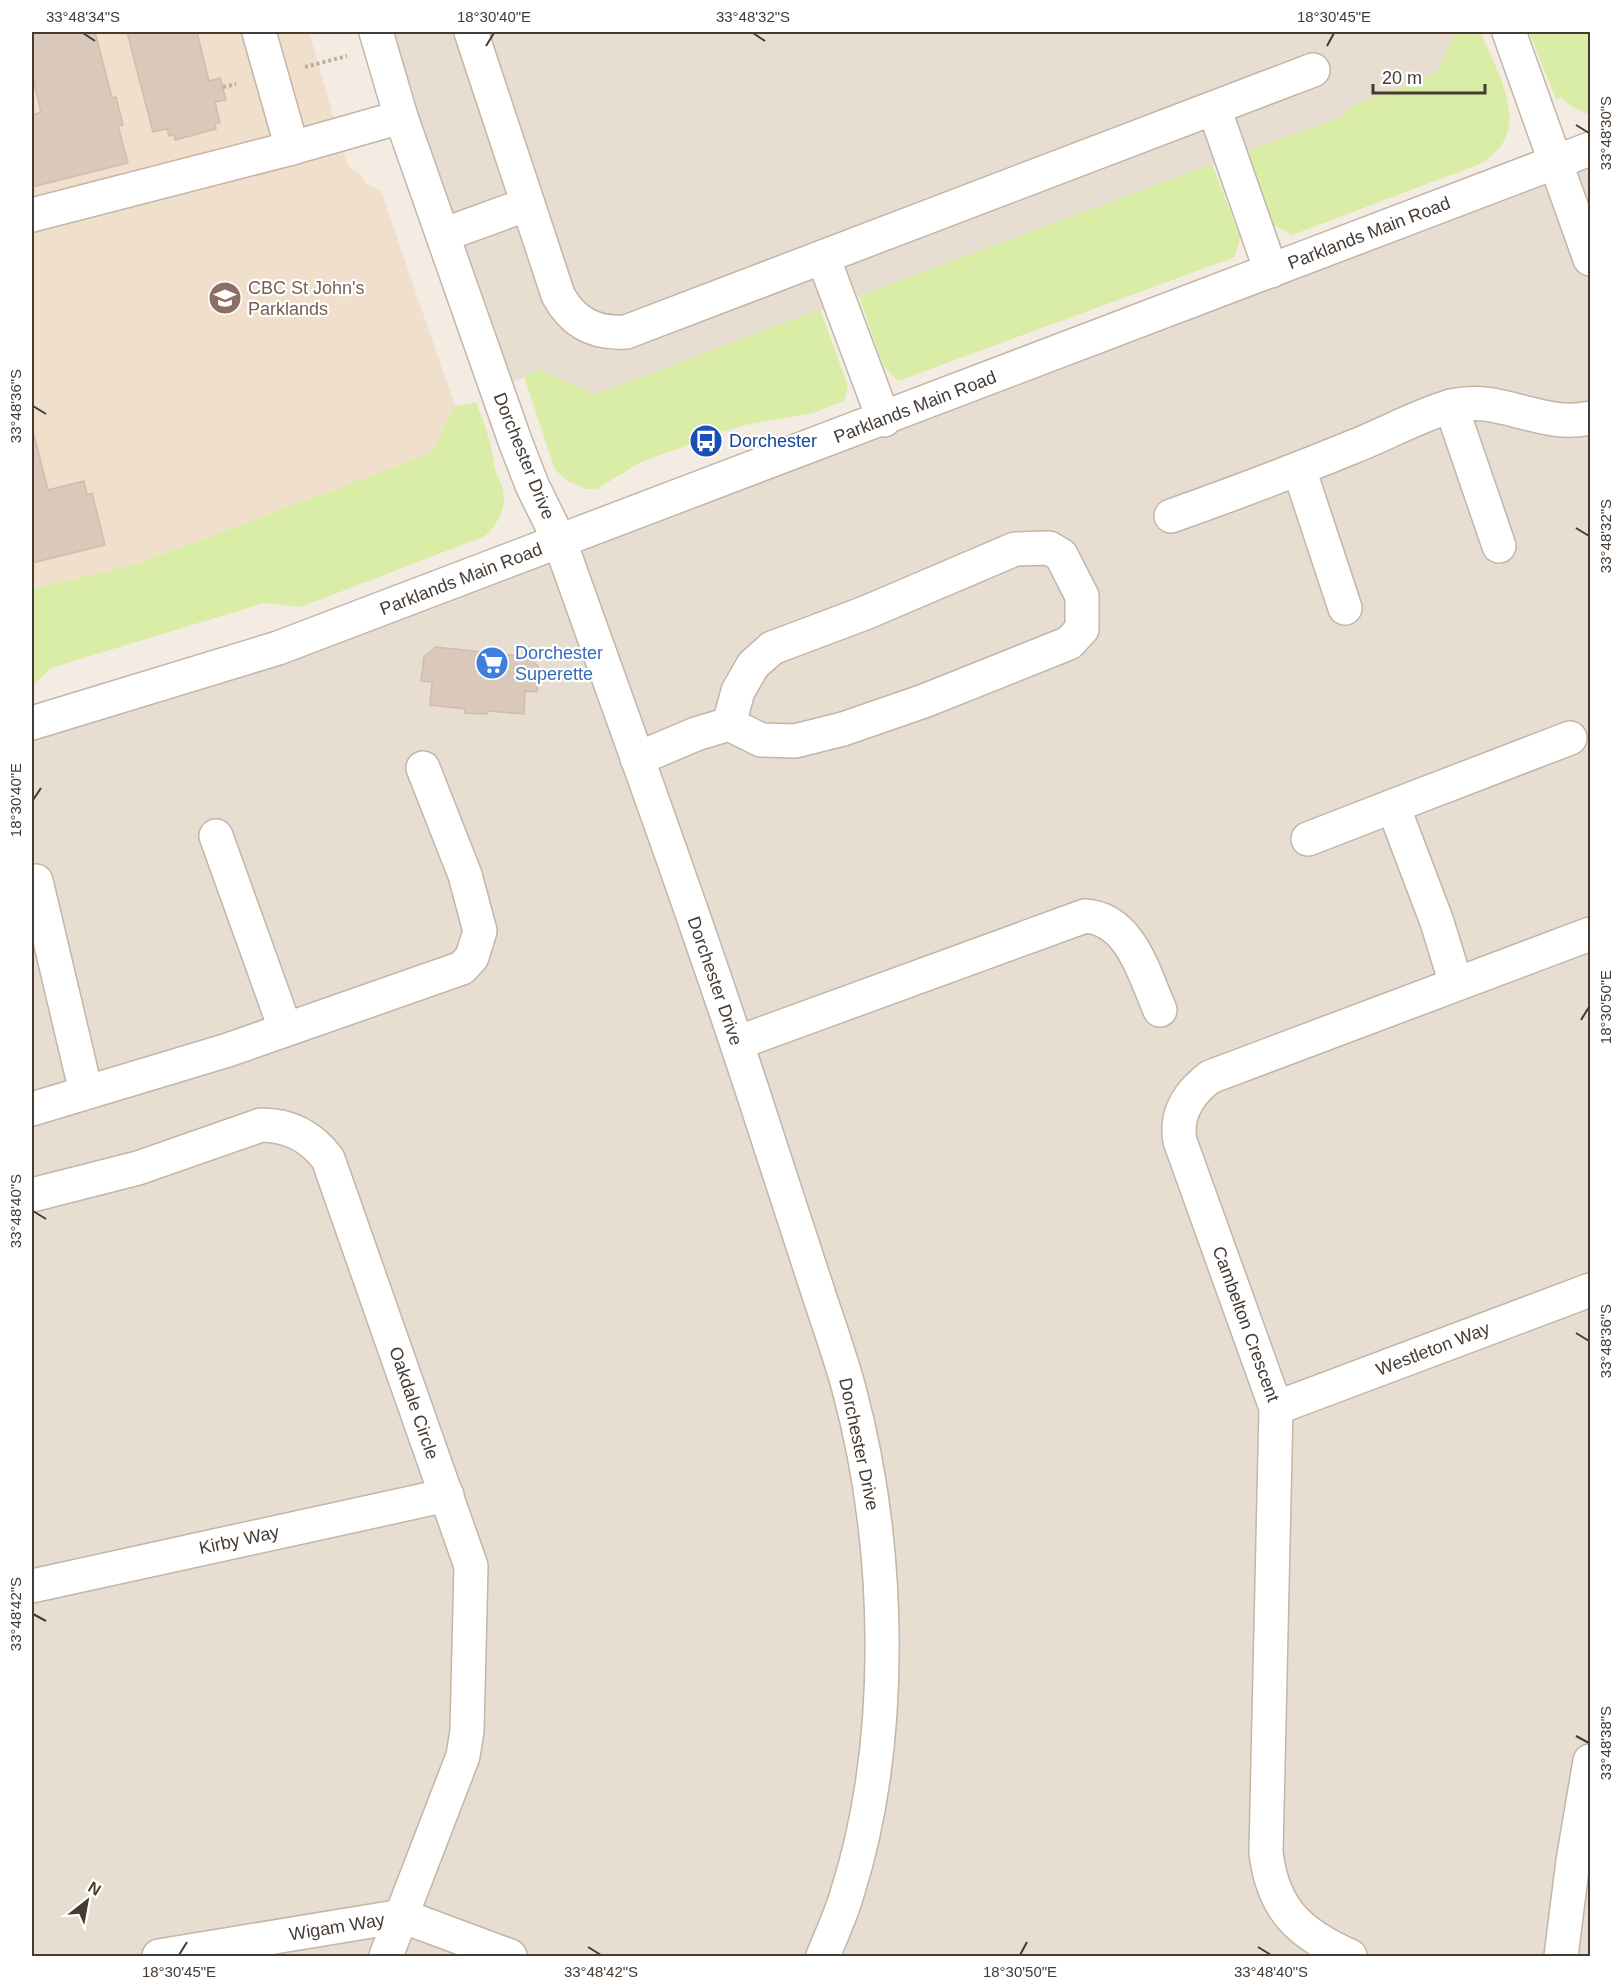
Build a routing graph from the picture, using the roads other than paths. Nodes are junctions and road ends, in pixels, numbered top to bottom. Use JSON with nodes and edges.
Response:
{"nodes":[{"id":1,"x":259,"y":32,"type":"edge"},
{"id":2,"x":376,"y":32,"type":"edge"},
{"id":3,"x":471,"y":32,"type":"edge"},
{"id":4,"x":1509,"y":32,"type":"edge"},
{"id":5,"x":1313,"y":70,"type":"dead end"},
{"id":6,"x":1214,"y":108,"type":"junction"},
{"id":7,"x":401,"y":117,"type":"junction"},
{"id":8,"x":292,"y":148,"type":"junction"},
{"id":9,"x":1590,"y":149,"type":"edge"},
{"id":10,"x":1556,"y":161,"type":"junction"},
{"id":11,"x":528,"y":204,"type":"junction"},
{"id":12,"x":32,"y":215,"type":"edge"},
{"id":13,"x":443,"y":235,"type":"junction"},
{"id":14,"x":823,"y":257,"type":"junction"},
{"id":15,"x":1590,"y":259,"type":"edge"},
{"id":16,"x":1271,"y":271,"type":"junction"},
{"id":17,"x":1451,"y":406,"type":"junction"},
{"id":18,"x":1590,"y":418,"type":"edge"},
{"id":19,"x":884,"y":420,"type":"junction"},
{"id":20,"x":1299,"y":469,"type":"junction"},
{"id":21,"x":1171,"y":516,"type":"dead end"},
{"id":22,"x":561,"y":542,"type":"junction"},
{"id":23,"x":1499,"y":546,"type":"dead end"},
{"id":24,"x":1345,"y":608,"type":"dead end"},
{"id":25,"x":32,"y":723,"type":"edge"},
{"id":26,"x":729,"y":724,"type":"junction"},
{"id":27,"x":1570,"y":738,"type":"dead end"},
{"id":28,"x":637,"y":759,"type":"junction"},
{"id":29,"x":423,"y":768,"type":"dead end"},
{"id":30,"x":1393,"y":806,"type":"junction"},
{"id":31,"x":216,"y":836,"type":"dead end"},
{"id":32,"x":1308,"y":839,"type":"dead end"},
{"id":33,"x":36,"y":881,"type":"dead end"},
{"id":34,"x":1590,"y":934,"type":"edge"},
{"id":35,"x":1456,"y":984,"type":"junction"},
{"id":36,"x":1160,"y":1010,"type":"dead end"},
{"id":37,"x":285,"y":1028,"type":"junction"},
{"id":38,"x":737,"y":1043,"type":"junction"},
{"id":39,"x":86,"y":1092,"type":"junction"},
{"id":40,"x":32,"y":1109,"type":"edge"},
{"id":41,"x":32,"y":1195,"type":"edge"},
{"id":42,"x":1590,"y":1290,"type":"edge"},
{"id":43,"x":1276,"y":1408,"type":"junction"},
{"id":44,"x":447,"y":1495,"type":"junction"},
{"id":45,"x":32,"y":1586,"type":"edge"},
{"id":46,"x":1590,"y":1761,"type":"edge"},
{"id":47,"x":402,"y":1916,"type":"junction"},
{"id":48,"x":159,"y":1956,"type":"edge"},
{"id":49,"x":386,"y":1956,"type":"edge"},
{"id":50,"x":510,"y":1956,"type":"edge"},
{"id":51,"x":823,"y":1956,"type":"edge"},
{"id":52,"x":1350,"y":1956,"type":"edge"},
{"id":53,"x":1561,"y":1956,"type":"edge"}],
"edges":[{"from":1,"to":8,"type":"street"},
{"from":2,"to":7,"type":"street","name":"Dorchester Drive"},
{"from":3,"to":11,"type":"street"},
{"from":4,"to":10,"type":"street"},
{"from":5,"to":6,"type":"street"},
{"from":6,"to":14,"type":"street"},
{"from":6,"to":16,"type":"street"},
{"from":7,"to":8,"type":"street"},
{"from":7,"to":13,"type":"street","name":"Dorchester Drive"},
{"from":8,"to":12,"type":"street"},
{"from":9,"to":10,"type":"street","name":"Parklands Main Road"},
{"from":10,"to":15,"type":"street"},
{"from":10,"to":16,"type":"street","name":"Parklands Main Road"},
{"from":11,"to":13,"type":"street"},
{"from":11,"to":14,"type":"street"},
{"from":13,"to":22,"type":"street","name":"Dorchester Drive"},
{"from":14,"to":19,"type":"street"},
{"from":16,"to":19,"type":"street","name":"Parklands Main Road"},
{"from":17,"to":18,"type":"street"},
{"from":17,"to":20,"type":"street"},
{"from":17,"to":23,"type":"street"},
{"from":19,"to":22,"type":"street","name":"Parklands Main Road"},
{"from":20,"to":21,"type":"street"},
{"from":20,"to":24,"type":"street"},
{"from":22,"to":25,"type":"street","name":"Parklands Main Road"},
{"from":22,"to":28,"type":"street","name":"Dorchester Drive"},
{"from":26,"to":26,"type":"street"},
{"from":26,"to":28,"type":"street"},
{"from":27,"to":30,"type":"street"},
{"from":28,"to":38,"type":"street","name":"Dorchester Drive"},
{"from":29,"to":37,"type":"street"},
{"from":30,"to":32,"type":"street"},
{"from":30,"to":35,"type":"street"},
{"from":31,"to":37,"type":"street"},
{"from":33,"to":39,"type":"street"},
{"from":34,"to":35,"type":"street","name":"Cambelton Crescent"},
{"from":35,"to":43,"type":"street","name":"Cambelton Crescent"},
{"from":36,"to":38,"type":"street"},
{"from":37,"to":39,"type":"street"},
{"from":38,"to":51,"type":"street","name":"Dorchester Drive"},
{"from":39,"to":40,"type":"street"},
{"from":41,"to":44,"type":"street","name":"Oakdale Circle"},
{"from":42,"to":43,"type":"street","name":"Westleton Way"},
{"from":43,"to":52,"type":"street","name":"Cambelton Crescent"},
{"from":44,"to":45,"type":"street","name":"Kirby Way"},
{"from":44,"to":47,"type":"street","name":"Oakdale Circle"},
{"from":46,"to":53,"type":"street"},
{"from":47,"to":48,"type":"street","name":"Wigam Way"},
{"from":47,"to":49,"type":"street","name":"Oakdale Circle"},
{"from":47,"to":50,"type":"street","name":"Wigam Way"}]}
